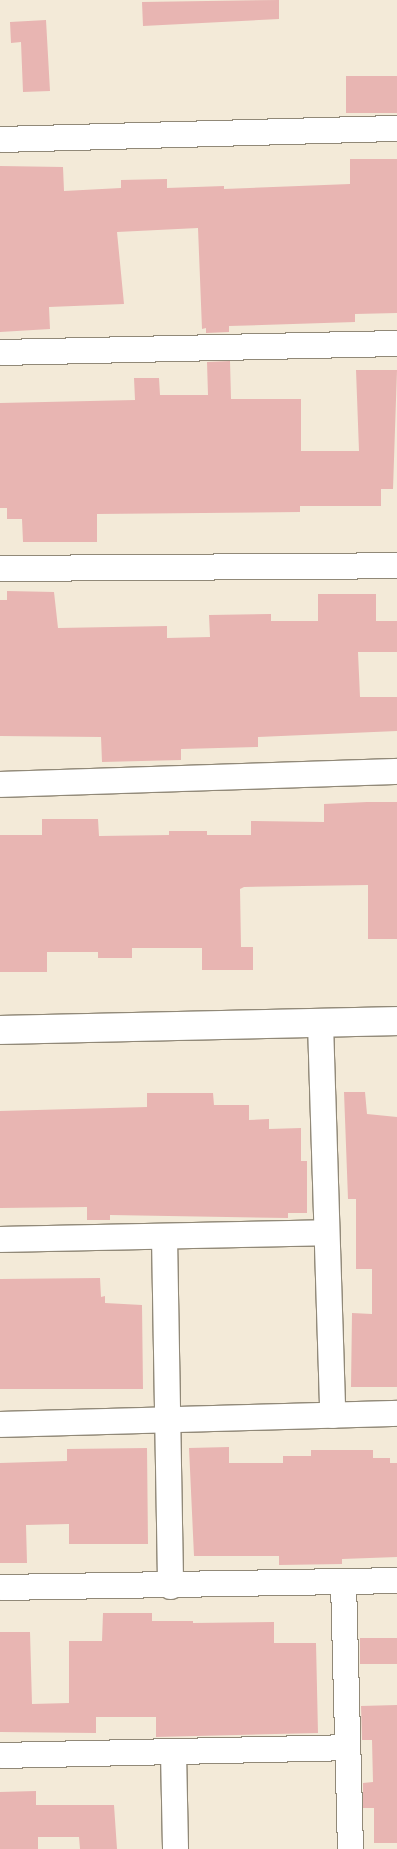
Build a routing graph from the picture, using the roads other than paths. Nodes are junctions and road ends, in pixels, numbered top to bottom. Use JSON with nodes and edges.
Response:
{"nodes":[{"id":1,"x":397,"y":128,"type":"edge"},
{"id":2,"x":0,"y":139,"type":"edge"},
{"id":3,"x":397,"y":343,"type":"edge"},
{"id":4,"x":0,"y":352,"type":"edge"},
{"id":5,"x":397,"y":565,"type":"edge"},
{"id":6,"x":0,"y":568,"type":"edge"},
{"id":7,"x":397,"y":772,"type":"edge"},
{"id":8,"x":0,"y":784,"type":"edge"},
{"id":9,"x":397,"y":1021,"type":"edge"},
{"id":10,"x":320,"y":1023,"type":"junction"},
{"id":11,"x":0,"y":1030,"type":"edge"},
{"id":12,"x":325,"y":1232,"type":"junction"},
{"id":13,"x":164,"y":1236,"type":"junction"},
{"id":14,"x":0,"y":1239,"type":"edge"},
{"id":15,"x":397,"y":1413,"type":"edge"},
{"id":16,"x":332,"y":1415,"type":"junction"},
{"id":17,"x":167,"y":1420,"type":"junction"},
{"id":18,"x":0,"y":1424,"type":"edge"},
{"id":19,"x":397,"y":1580,"type":"edge"},
{"id":20,"x":343,"y":1582,"type":"junction"},
{"id":21,"x":170,"y":1586,"type":"junction"},
{"id":22,"x":0,"y":1587,"type":"edge"},
{"id":23,"x":347,"y":1746,"type":"junction"},
{"id":24,"x":174,"y":1752,"type":"junction"},
{"id":25,"x":0,"y":1755,"type":"edge"},
{"id":26,"x":175,"y":1849,"type":"edge"},
{"id":27,"x":350,"y":1849,"type":"edge"}],
"edges":[{"from":1,"to":2,"type":"street"},
{"from":3,"to":4,"type":"street"},
{"from":5,"to":6,"type":"street"},
{"from":7,"to":8,"type":"street"},
{"from":9,"to":10,"type":"street"},
{"from":10,"to":11,"type":"street"},
{"from":10,"to":12,"type":"street"},
{"from":12,"to":13,"type":"street"},
{"from":12,"to":16,"type":"street"},
{"from":13,"to":14,"type":"street"},
{"from":13,"to":17,"type":"street"},
{"from":15,"to":16,"type":"street"},
{"from":16,"to":17,"type":"street"},
{"from":17,"to":18,"type":"street"},
{"from":17,"to":21,"type":"street"},
{"from":19,"to":20,"type":"street"},
{"from":20,"to":21,"type":"street"},
{"from":20,"to":23,"type":"street"},
{"from":21,"to":22,"type":"street"},
{"from":23,"to":24,"type":"street"},
{"from":23,"to":27,"type":"street"},
{"from":24,"to":25,"type":"street"},
{"from":24,"to":26,"type":"street"}]}
